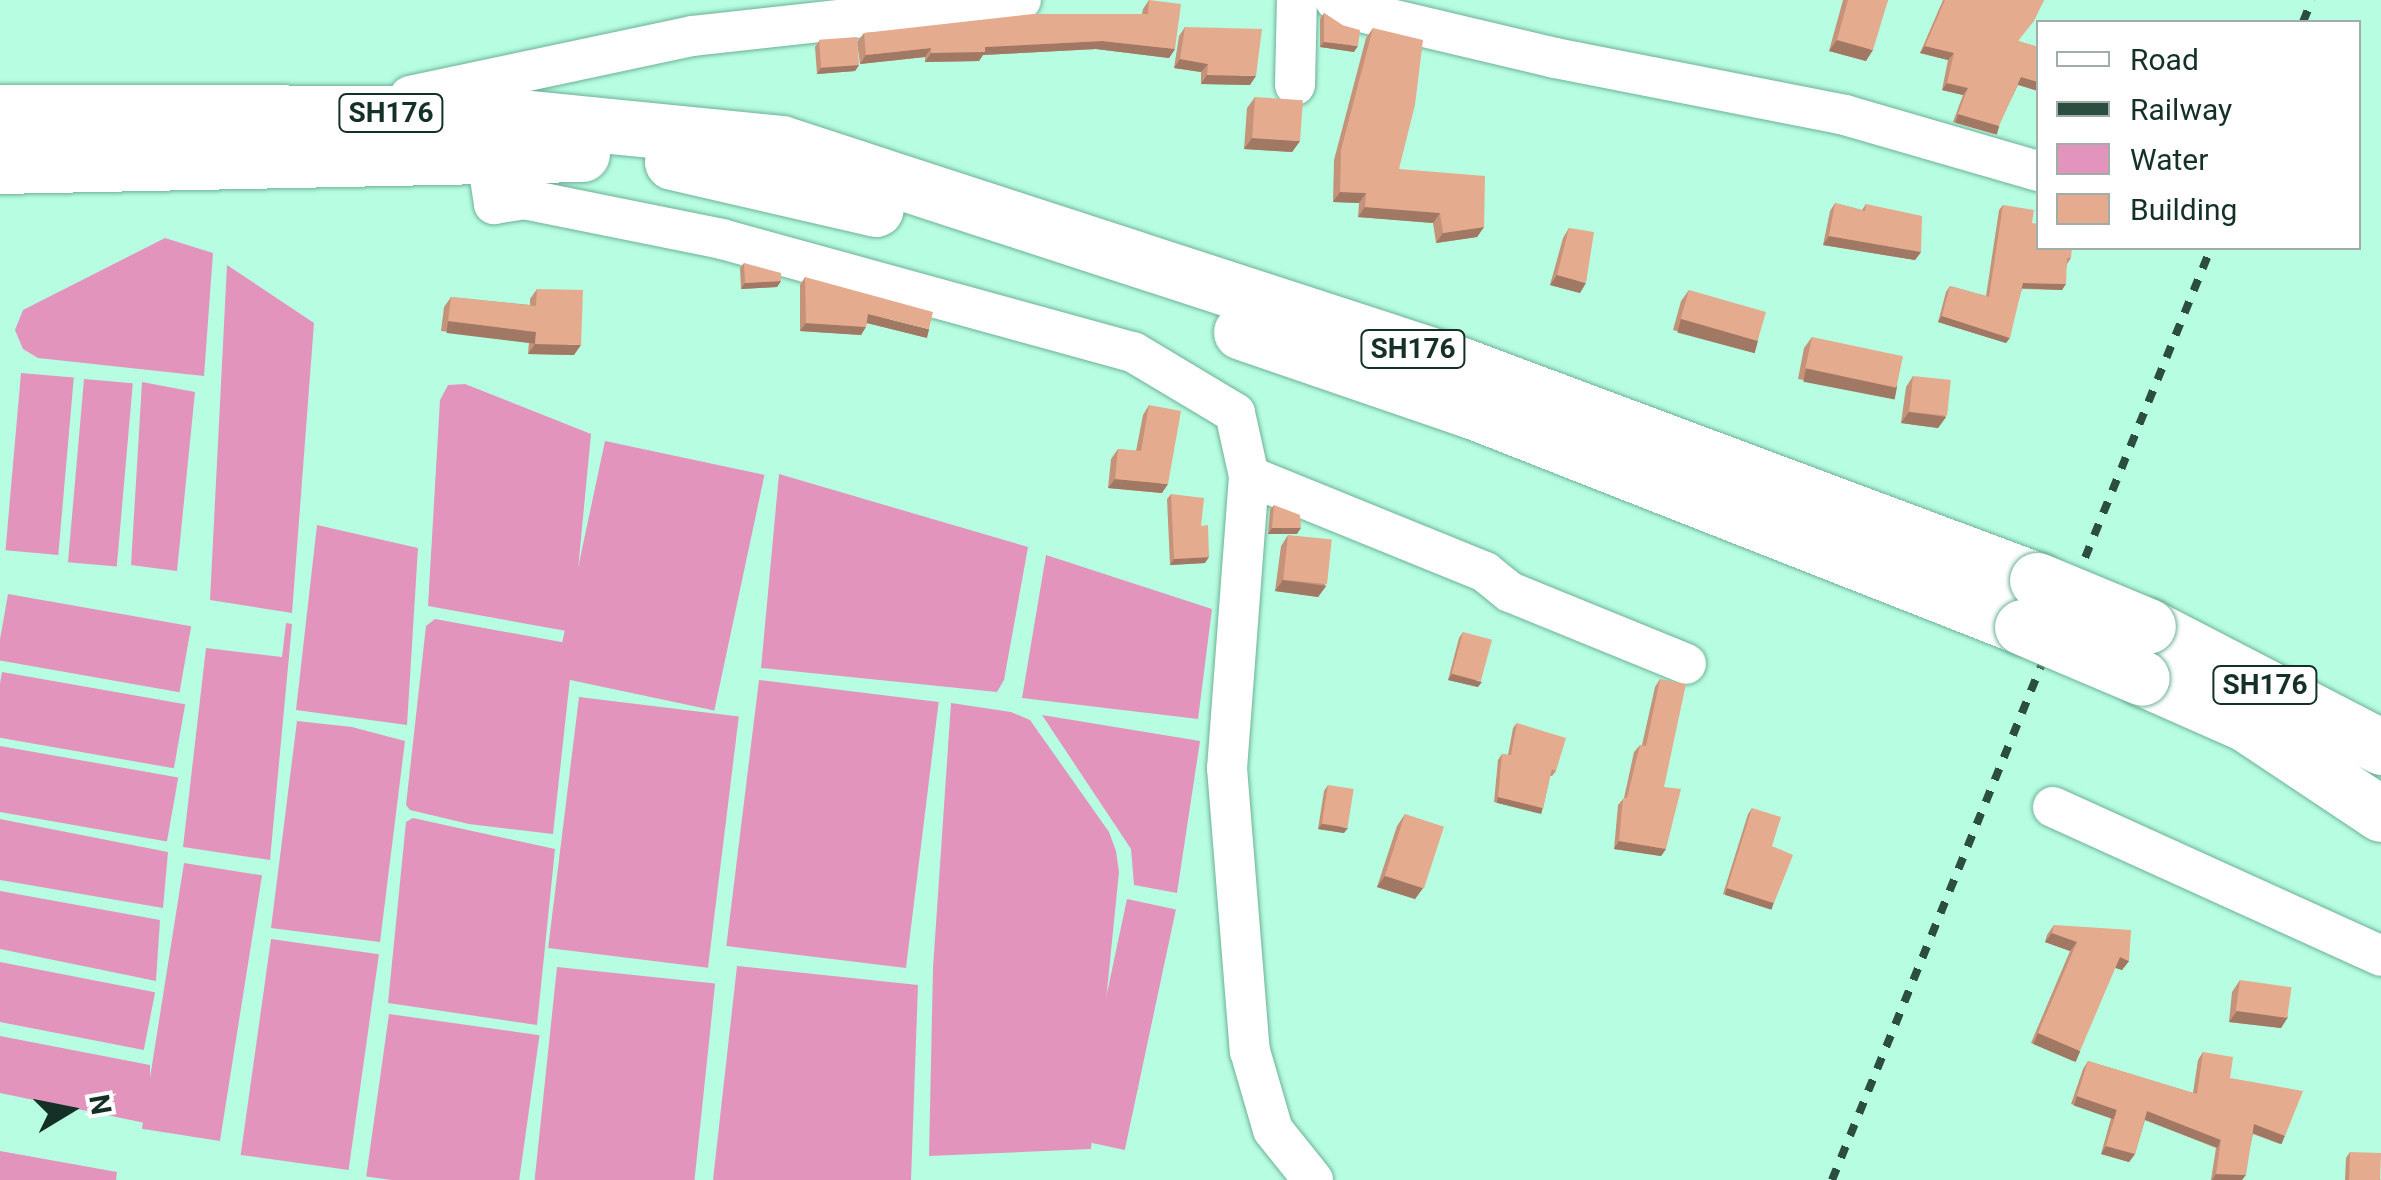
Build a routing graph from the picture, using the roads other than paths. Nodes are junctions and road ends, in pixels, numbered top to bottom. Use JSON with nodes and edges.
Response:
{"nodes":[{"id":1,"x":1021,"y":0,"type":"edge"},
{"id":2,"x":1296,"y":0,"type":"edge"},
{"id":3,"x":1334,"y":0,"type":"edge"},
{"id":4,"x":1295,"y":85,"type":"dead end"},
{"id":5,"x":0,"y":112,"type":"edge"},
{"id":6,"x":328,"y":114,"type":"junction"},
{"id":7,"x":484,"y":134,"type":"junction"},
{"id":8,"x":2036,"y":170,"type":"edge"},
{"id":9,"x":11,"y":176,"type":"edge"},
{"id":10,"x":1249,"y":476,"type":"junction"},
{"id":11,"x":2145,"y":652,"type":"junction"},
{"id":12,"x":1686,"y":664,"type":"dead end"},
{"id":13,"x":2381,"y":747,"type":"edge"},
{"id":14,"x":2053,"y":806,"type":"dead end"},
{"id":15,"x":2381,"y":814,"type":"edge"},
{"id":16,"x":2381,"y":956,"type":"edge"},
{"id":17,"x":1313,"y":1180,"type":"edge"}],
"edges":[{"from":1,"to":6,"type":"street"},
{"from":2,"to":4,"type":"street"},
{"from":3,"to":8,"type":"street"},
{"from":5,"to":6,"type":"main road","number":"SH176"},
{"from":6,"to":7,"type":"main road","number":"SH176"},
{"from":7,"to":9,"type":"main road"},
{"from":7,"to":10,"type":"street"},
{"from":7,"to":11,"type":"main road","number":"SH176","bridge":true},
{"from":10,"to":12,"type":"street"},
{"from":10,"to":17,"type":"street"},
{"from":11,"to":13,"type":"main road","number":"SH176"},
{"from":11,"to":15,"type":"main road"},
{"from":14,"to":16,"type":"street"}]}
